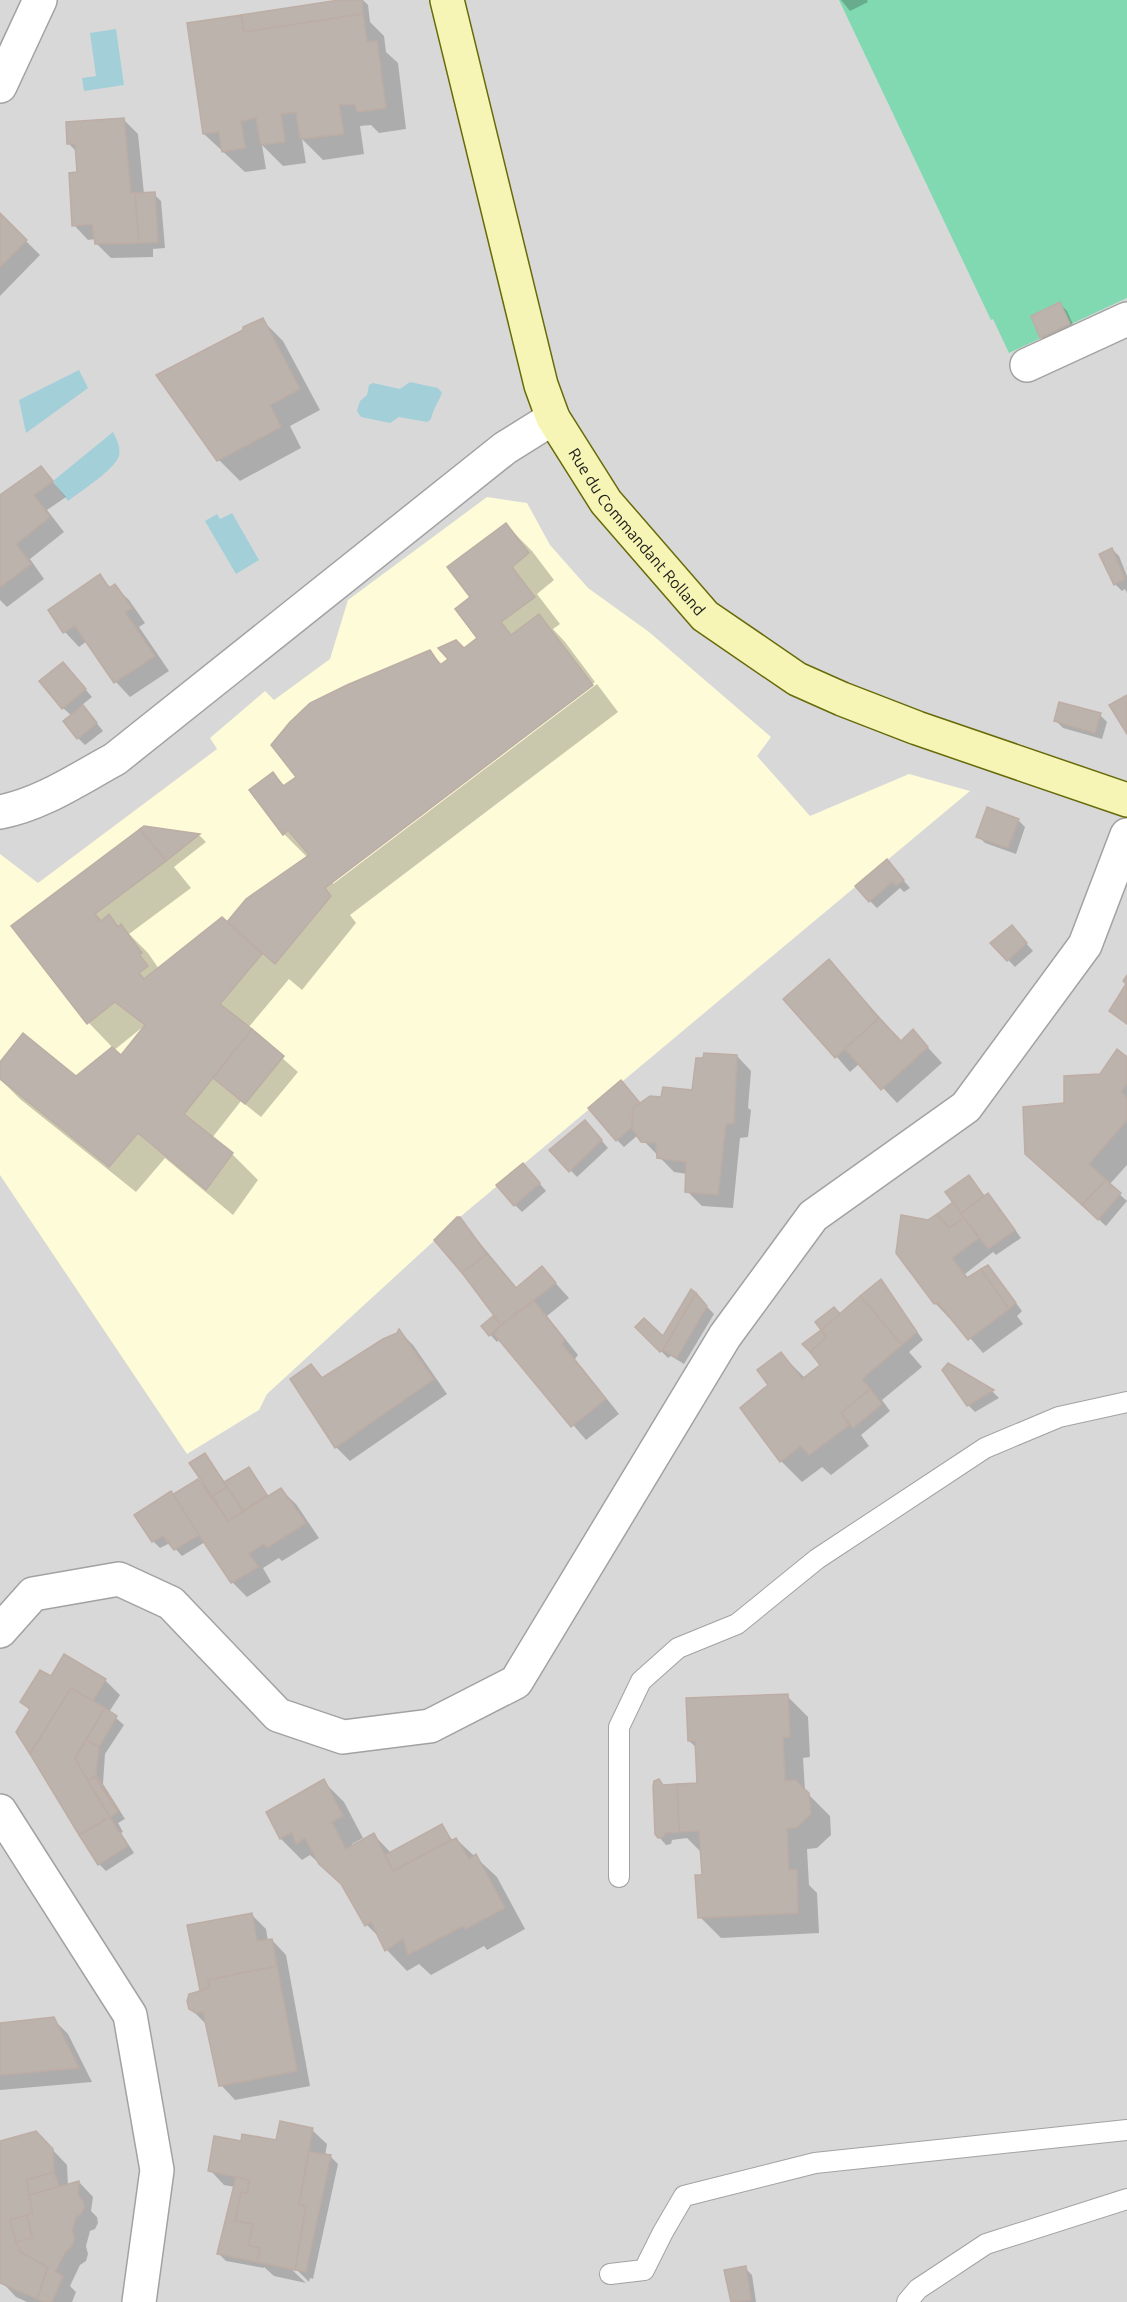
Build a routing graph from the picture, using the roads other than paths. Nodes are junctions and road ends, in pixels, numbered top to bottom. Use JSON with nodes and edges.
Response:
{"nodes":[{"id":1,"x":40,"y":0,"type":"edge"},
{"id":2,"x":447,"y":0,"type":"edge"},
{"id":3,"x":0,"y":86,"type":"edge"},
{"id":4,"x":1127,"y":319,"type":"edge"},
{"id":5,"x":1027,"y":365,"type":"dead end"},
{"id":6,"x":553,"y":418,"type":"junction"},
{"id":7,"x":1127,"y":800,"type":"edge"},
{"id":8,"x":0,"y":812,"type":"edge"},
{"id":9,"x":1127,"y":835,"type":"edge"},
{"id":10,"x":1127,"y":1402,"type":"edge"},
{"id":11,"x":0,"y":1631,"type":"edge"},
{"id":12,"x":0,"y":1810,"type":"edge"},
{"id":13,"x":619,"y":1877,"type":"dead end"},
{"id":14,"x":1127,"y":2130,"type":"edge"},
{"id":15,"x":1127,"y":2199,"type":"edge"},
{"id":16,"x":610,"y":2274,"type":"dead end"},
{"id":17,"x":139,"y":2302,"type":"edge"},
{"id":18,"x":907,"y":2302,"type":"edge"}],
"edges":[{"from":1,"to":3,"type":"street"},
{"from":2,"to":6,"type":"street","name":"Rue du Commandant Rolland"},
{"from":4,"to":5,"type":"street"},
{"from":6,"to":7,"type":"street","name":"Rue du Commandant Rolland"},
{"from":6,"to":8,"type":"street"},
{"from":9,"to":11,"type":"street"},
{"from":10,"to":13,"type":"lane"},
{"from":12,"to":17,"type":"street"},
{"from":14,"to":16,"type":"lane"},
{"from":15,"to":18,"type":"lane"}]}
